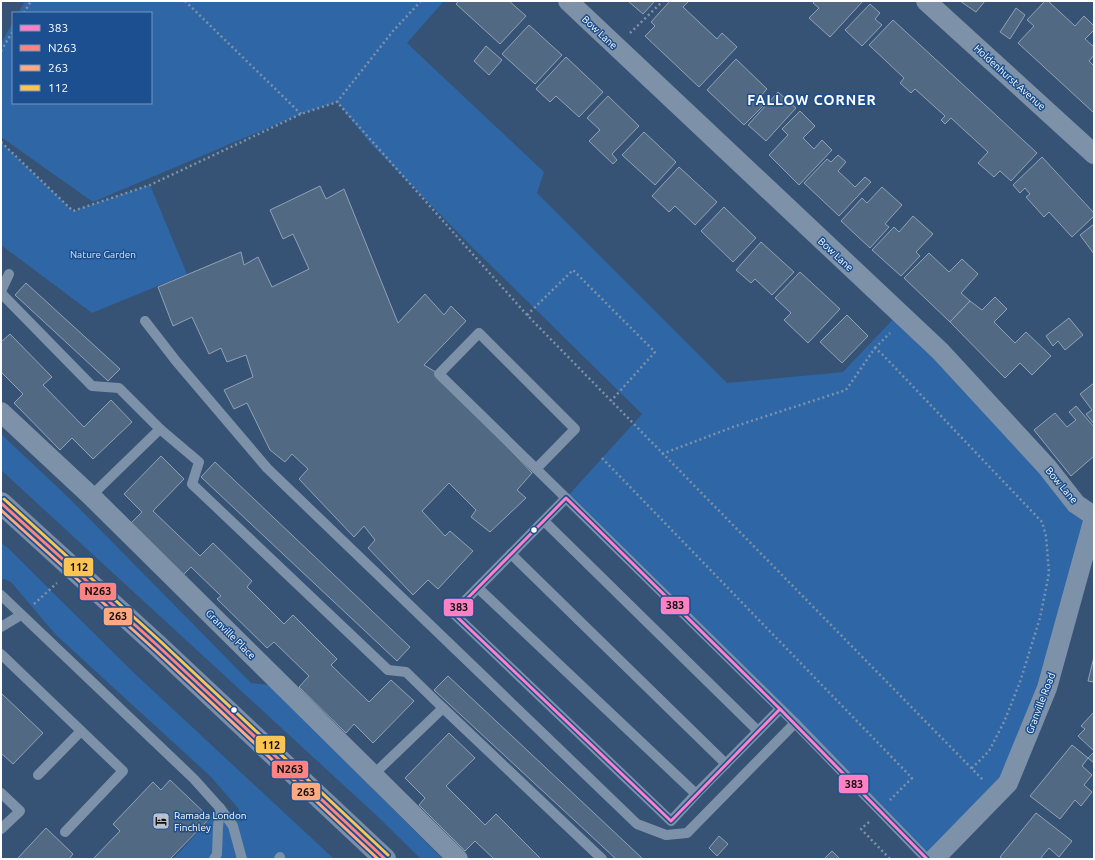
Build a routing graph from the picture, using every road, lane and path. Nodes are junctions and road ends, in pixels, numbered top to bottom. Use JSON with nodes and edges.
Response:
{"nodes":[{"id":1,"x":31,"y":1,"type":"edge"},
{"id":2,"x":186,"y":1,"type":"edge"},
{"id":3,"x":421,"y":1,"type":"edge"},
{"id":4,"x":568,"y":1,"type":"edge"},
{"id":5,"x":663,"y":1,"type":"edge"},
{"id":6,"x":926,"y":1,"type":"edge"},
{"id":7,"x":25,"y":12,"type":"edge"},
{"id":8,"x":12,"y":33,"type":"edge"},
{"id":9,"x":616,"y":47,"type":"junction"},
{"id":10,"x":1,"y":52,"type":"edge"},
{"id":11,"x":337,"y":102,"type":"junction"},
{"id":12,"x":301,"y":114,"type":"junction"},
{"id":13,"x":1,"y":142,"type":"edge"},
{"id":14,"x":1094,"y":154,"type":"edge"},
{"id":15,"x":9,"y":274,"type":"dead end"},
{"id":16,"x":1,"y":292,"type":"edge"},
{"id":17,"x":527,"y":315,"type":"junction"},
{"id":18,"x":145,"y":321,"type":"dead end"},
{"id":19,"x":611,"y":401,"type":"junction"},
{"id":20,"x":1,"y":412,"type":"edge"},
{"id":21,"x":160,"y":429,"type":"junction"},
{"id":22,"x":662,"y":454,"type":"junction"},
{"id":23,"x":602,"y":458,"type":"dead end"},
{"id":24,"x":536,"y":469,"type":"junction"},
{"id":25,"x":91,"y":496,"type":"junction"},
{"id":26,"x":566,"y":498,"type":"junction"},
{"id":27,"x":1,"y":503,"type":"edge"},
{"id":28,"x":1094,"y":517,"type":"edge"},
{"id":29,"x":544,"y":521,"type":"junction"},
{"id":30,"x":511,"y":554,"type":"junction"},
{"id":31,"x":1088,"y":562,"type":"edge"},
{"id":32,"x":56,"y":583,"type":"dead end"},
{"id":33,"x":478,"y":588,"type":"junction"},
{"id":34,"x":1,"y":595,"type":"edge"},
{"id":35,"x":39,"y":598,"type":"dead end"},
{"id":36,"x":22,"y":615,"type":"junction"},
{"id":37,"x":1,"y":627,"type":"edge"},
{"id":38,"x":1,"y":654,"type":"edge"},
{"id":39,"x":443,"y":708,"type":"junction"},
{"id":40,"x":780,"y":709,"type":"junction"},
{"id":41,"x":795,"y":723,"type":"junction"},
{"id":42,"x":81,"y":730,"type":"junction"},
{"id":43,"x":758,"y":731,"type":"junction"},
{"id":44,"x":726,"y":764,"type":"junction"},
{"id":45,"x":971,"y":768,"type":"junction"},
{"id":46,"x":38,"y":775,"type":"dead end"},
{"id":47,"x":373,"y":775,"type":"junction"},
{"id":48,"x":1,"y":793,"type":"edge"},
{"id":49,"x":696,"y":794,"type":"junction"},
{"id":50,"x":997,"y":794,"type":"junction"},
{"id":51,"x":220,"y":808,"type":"junction"},
{"id":52,"x":880,"y":811,"type":"junction"},
{"id":53,"x":1,"y":829,"type":"edge"},
{"id":54,"x":65,"y":832,"type":"dead end"},
{"id":55,"x":214,"y":859,"type":"edge"},
{"id":56,"x":242,"y":859,"type":"edge"},
{"id":57,"x":385,"y":859,"type":"edge"},
{"id":58,"x":458,"y":859,"type":"edge"},
{"id":59,"x":602,"y":859,"type":"edge"},
{"id":60,"x":890,"y":859,"type":"edge"},
{"id":61,"x":927,"y":859,"type":"edge"},
{"id":62,"x":934,"y":859,"type":"edge"}],
"edges":[{"from":1,"to":7,"type":"path"},
{"from":2,"to":12,"type":"path"},
{"from":3,"to":11,"type":"path"},
{"from":4,"to":9,"type":"street","name":"Bow Lane"},
{"from":5,"to":9,"type":"path"},
{"from":6,"to":14,"type":"street","name":"Holdenhurst Avenue"},
{"from":8,"to":10,"type":"path"},
{"from":9,"to":28,"type":"street","name":"Bow Lane"},
{"from":11,"to":12,"type":"path"},
{"from":11,"to":17,"type":"path"},
{"from":12,"to":13,"type":"path"},
{"from":15,"to":16,"type":"lane"},
{"from":16,"to":21,"type":"lane"},
{"from":17,"to":19,"type":"path"},
{"from":17,"to":19,"type":"path"},
{"from":18,"to":41,"type":"lane"},
{"from":19,"to":22,"type":"path"},
{"from":20,"to":25,"type":"street","name":"Granville Place"},
{"from":21,"to":25,"type":"lane"},
{"from":21,"to":39,"type":"lane"},
{"from":22,"to":45,"type":"path"},
{"from":22,"to":45,"type":"path"},
{"from":23,"to":52,"type":"path"},
{"from":24,"to":24,"type":"lane"},
{"from":24,"to":26,"type":"lane"},
{"from":25,"to":47,"type":"street","name":"Granville Place"},
{"from":26,"to":29,"type":"lane"},
{"from":26,"to":40,"type":"lane"},
{"from":27,"to":57,"type":"main road"},
{"from":28,"to":31,"type":"street","name":"Granville Road"},
{"from":29,"to":30,"type":"lane"},
{"from":29,"to":43,"type":"lane"},
{"from":30,"to":33,"type":"lane"},
{"from":30,"to":44,"type":"lane"},
{"from":31,"to":50,"type":"street","name":"Granville Road"},
{"from":32,"to":35,"type":"path"},
{"from":33,"to":49,"type":"lane"},
{"from":33,"to":49,"type":"lane"},
{"from":34,"to":36,"type":"lane"},
{"from":36,"to":37,"type":"lane"},
{"from":36,"to":51,"type":"lane"},
{"from":38,"to":42,"type":"lane"},
{"from":39,"to":47,"type":"lane"},
{"from":39,"to":59,"type":"lane"},
{"from":40,"to":41,"type":"lane"},
{"from":40,"to":43,"type":"lane"},
{"from":41,"to":52,"type":"lane"},
{"from":42,"to":46,"type":"lane"},
{"from":42,"to":54,"type":"lane"},
{"from":43,"to":44,"type":"lane"},
{"from":44,"to":49,"type":"lane"},
{"from":45,"to":50,"type":"path"},
{"from":47,"to":58,"type":"street","name":"Granville Place"},
{"from":48,"to":53,"type":"lane"},
{"from":50,"to":62,"type":"street","name":"Granville Road"},
{"from":51,"to":55,"type":"lane"},
{"from":51,"to":56,"type":"lane"},
{"from":52,"to":60,"type":"path"},
{"from":52,"to":61,"type":"lane"}]}
